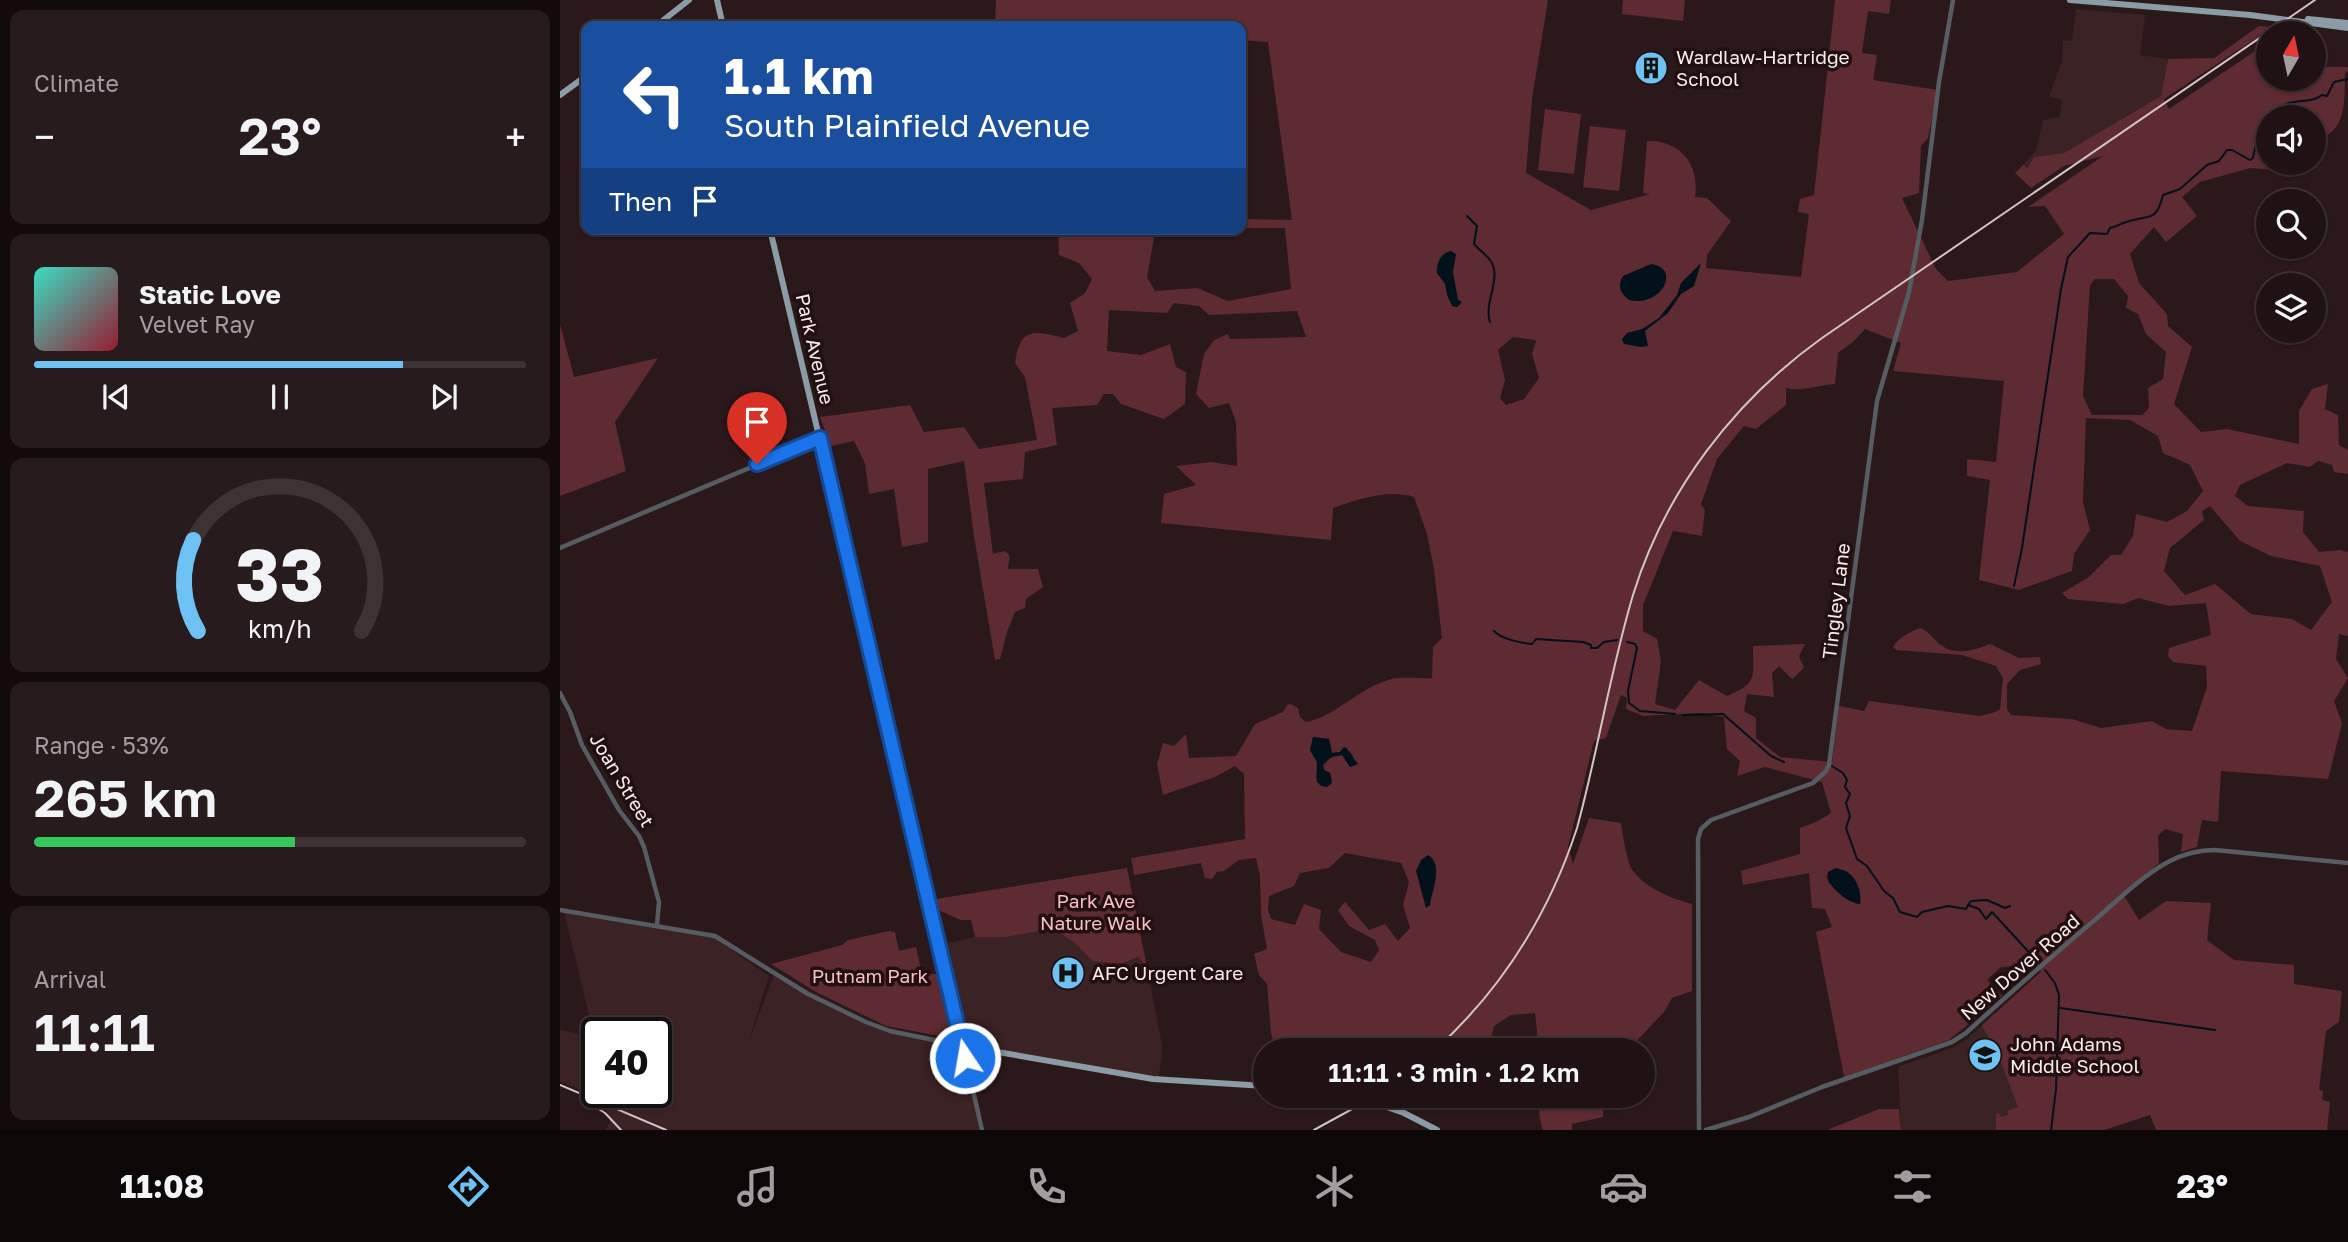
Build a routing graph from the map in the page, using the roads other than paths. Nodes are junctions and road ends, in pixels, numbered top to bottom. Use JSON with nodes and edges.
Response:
{"nodes":[{"id":1,"x":690,"y":0,"type":"edge"},
{"id":2,"x":717,"y":0,"type":"edge"},
{"id":3,"x":1953,"y":0,"type":"edge"},
{"id":4,"x":2070,"y":0,"type":"edge"},
{"id":5,"x":2250,"y":15,"type":"junction"},
{"id":6,"x":663,"y":21,"type":"edge"},
{"id":7,"x":722,"y":21,"type":"edge"},
{"id":8,"x":2348,"y":23,"type":"edge"},
{"id":9,"x":2348,"y":28,"type":"edge"},
{"id":10,"x":581,"y":79,"type":"edge"},
{"id":11,"x":560,"y":94,"type":"edge"},
{"id":12,"x":771,"y":235,"type":"edge"},
{"id":13,"x":820,"y":438,"type":"junction"},
{"id":14,"x":560,"y":548,"type":"edge"},
{"id":15,"x":560,"y":693,"type":"edge"},
{"id":16,"x":2348,"y":863,"type":"edge"},
{"id":17,"x":560,"y":910,"type":"edge"},
{"id":18,"x":657,"y":925,"type":"junction"},
{"id":19,"x":963,"y":1046,"type":"junction"},
{"id":20,"x":1253,"y":1085,"type":"edge"},
{"id":21,"x":1390,"y":1108,"type":"edge"},
{"id":22,"x":982,"y":1130,"type":"edge"},
{"id":23,"x":1437,"y":1130,"type":"edge"},
{"id":24,"x":1699,"y":1130,"type":"edge"},
{"id":25,"x":1706,"y":1130,"type":"edge"}],
"edges":[{"from":1,"to":6,"type":"main road"},
{"from":2,"to":7,"type":"main road"},
{"from":3,"to":24,"type":"street","name":"Tingley Lane"},
{"from":4,"to":5,"type":"main road"},
{"from":5,"to":8,"type":"main road"},
{"from":5,"to":9,"type":"main road"},
{"from":10,"to":11,"type":"main road"},
{"from":12,"to":13,"type":"main road","name":"Park Avenue"},
{"from":13,"to":14,"type":"street"},
{"from":13,"to":19,"type":"main road","name":"Park Avenue"},
{"from":15,"to":18,"type":"street","name":"Joan Street"},
{"from":16,"to":25,"type":"street","name":"New Dover Road"},
{"from":17,"to":18,"type":"street"},
{"from":18,"to":19,"type":"street"},
{"from":19,"to":20,"type":"main road"},
{"from":19,"to":22,"type":"street","name":"Park Avenue"},
{"from":21,"to":23,"type":"main road","bridge":true}]}
